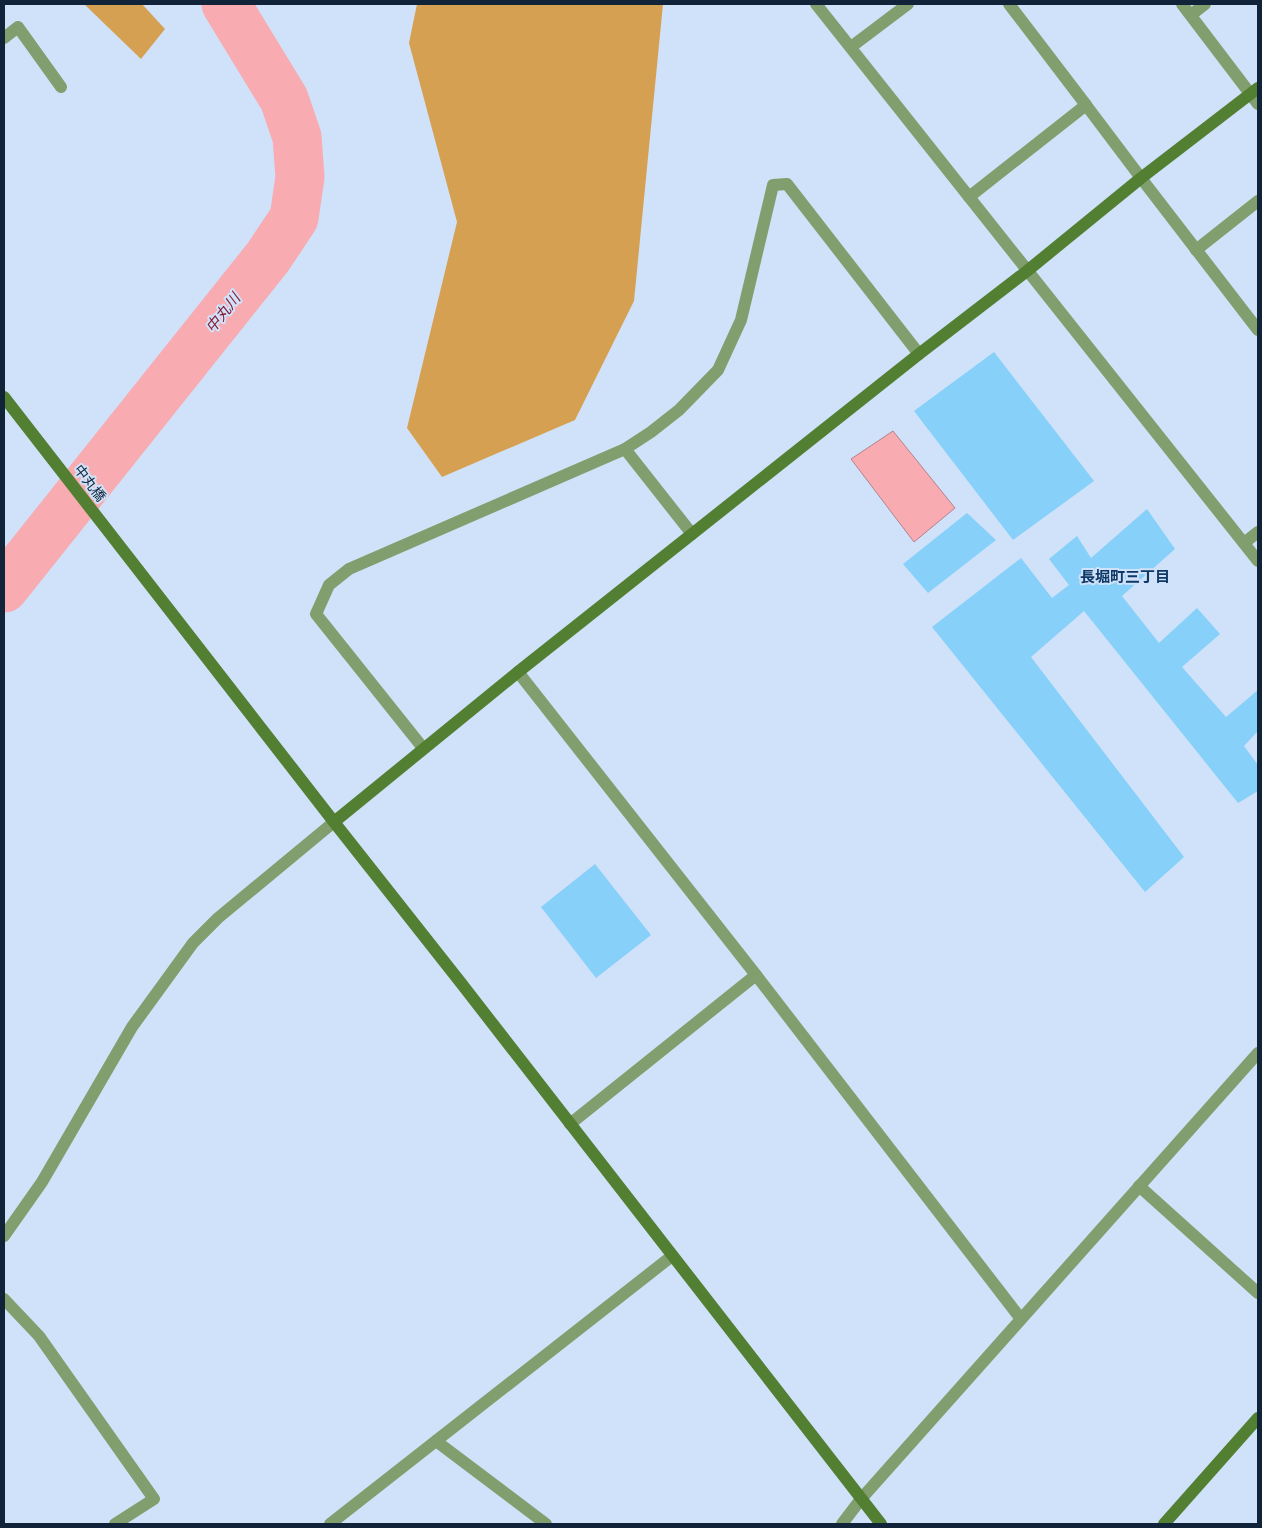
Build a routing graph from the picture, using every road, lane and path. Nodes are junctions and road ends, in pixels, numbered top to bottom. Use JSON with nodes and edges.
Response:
{"nodes":[{"id":1,"x":816,"y":4,"type":"edge"},
{"id":2,"x":908,"y":4,"type":"edge"},
{"id":3,"x":1010,"y":4,"type":"edge"},
{"id":4,"x":1182,"y":4,"type":"edge"},
{"id":5,"x":1205,"y":4,"type":"edge"},
{"id":6,"x":1191,"y":15,"type":"junction"},
{"id":7,"x":4,"y":38,"type":"edge"},
{"id":8,"x":850,"y":47,"type":"junction"},
{"id":9,"x":61,"y":86,"type":"dead end"},
{"id":10,"x":1256,"y":95,"type":"edge"},
{"id":11,"x":1086,"y":105,"type":"junction"},
{"id":12,"x":1141,"y":178,"type":"junction"},
{"id":13,"x":969,"y":197,"type":"junction"},
{"id":14,"x":1258,"y":201,"type":"edge"},
{"id":15,"x":1196,"y":250,"type":"junction"},
{"id":16,"x":1027,"y":271,"type":"junction"},
{"id":17,"x":1258,"y":330,"type":"edge"},
{"id":18,"x":919,"y":354,"type":"junction"},
{"id":19,"x":4,"y":397,"type":"edge"},
{"id":20,"x":624,"y":449,"type":"junction"},
{"id":21,"x":1258,"y":532,"type":"edge"},
{"id":22,"x":692,"y":534,"type":"junction"},
{"id":23,"x":1244,"y":543,"type":"junction"},
{"id":24,"x":1258,"y":561,"type":"edge"},
{"id":25,"x":518,"y":672,"type":"junction"},
{"id":26,"x":423,"y":748,"type":"junction"},
{"id":27,"x":334,"y":822,"type":"junction"},
{"id":28,"x":756,"y":975,"type":"junction"},
{"id":29,"x":1258,"y":1053,"type":"edge"},
{"id":30,"x":570,"y":1124,"type":"junction"},
{"id":31,"x":1139,"y":1186,"type":"junction"},
{"id":32,"x":4,"y":1236,"type":"edge"},
{"id":33,"x":672,"y":1256,"type":"junction"},
{"id":34,"x":1258,"y":1292,"type":"edge"},
{"id":35,"x":4,"y":1299,"type":"edge"},
{"id":36,"x":1021,"y":1319,"type":"junction"},
{"id":37,"x":1258,"y":1418,"type":"edge"},
{"id":38,"x":436,"y":1441,"type":"junction"},
{"id":39,"x":861,"y":1499,"type":"junction"},
{"id":40,"x":115,"y":1524,"type":"edge"},
{"id":41,"x":330,"y":1524,"type":"edge"},
{"id":42,"x":546,"y":1524,"type":"edge"},
{"id":43,"x":842,"y":1524,"type":"edge"},
{"id":44,"x":881,"y":1524,"type":"edge"},
{"id":45,"x":1164,"y":1524,"type":"edge"}],
"edges":[{"from":1,"to":8,"type":"street"},
{"from":2,"to":8,"type":"street"},
{"from":3,"to":11,"type":"street"},
{"from":4,"to":6,"type":"street"},
{"from":5,"to":6,"type":"street"},
{"from":6,"to":10,"type":"street"},
{"from":7,"to":9,"type":"street"},
{"from":8,"to":13,"type":"street"},
{"from":10,"to":12,"type":"street"},
{"from":11,"to":12,"type":"street"},
{"from":11,"to":13,"type":"street"},
{"from":12,"to":15,"type":"street"},
{"from":12,"to":16,"type":"street"},
{"from":13,"to":16,"type":"street"},
{"from":14,"to":15,"type":"street"},
{"from":15,"to":17,"type":"street"},
{"from":16,"to":18,"type":"street"},
{"from":16,"to":23,"type":"street"},
{"from":18,"to":20,"type":"street"},
{"from":18,"to":22,"type":"street"},
{"from":19,"to":27,"type":"street","name":"中丸橋"},
{"from":20,"to":22,"type":"street"},
{"from":20,"to":26,"type":"street"},
{"from":21,"to":23,"type":"street"},
{"from":22,"to":25,"type":"street"},
{"from":23,"to":24,"type":"street"},
{"from":25,"to":26,"type":"street"},
{"from":25,"to":28,"type":"street"},
{"from":26,"to":27,"type":"street"},
{"from":27,"to":30,"type":"street","name":"中丸橋"},
{"from":27,"to":32,"type":"street"},
{"from":28,"to":30,"type":"street"},
{"from":28,"to":36,"type":"street"},
{"from":29,"to":31,"type":"street"},
{"from":30,"to":33,"type":"street","name":"中丸橋"},
{"from":31,"to":34,"type":"street"},
{"from":31,"to":36,"type":"street"},
{"from":33,"to":38,"type":"street"},
{"from":33,"to":39,"type":"street","name":"中丸橋"},
{"from":35,"to":40,"type":"street"},
{"from":36,"to":39,"type":"street"},
{"from":37,"to":45,"type":"street"},
{"from":38,"to":41,"type":"street"},
{"from":38,"to":42,"type":"street"},
{"from":39,"to":43,"type":"street"},
{"from":39,"to":44,"type":"street","name":"中丸橋"}]}
